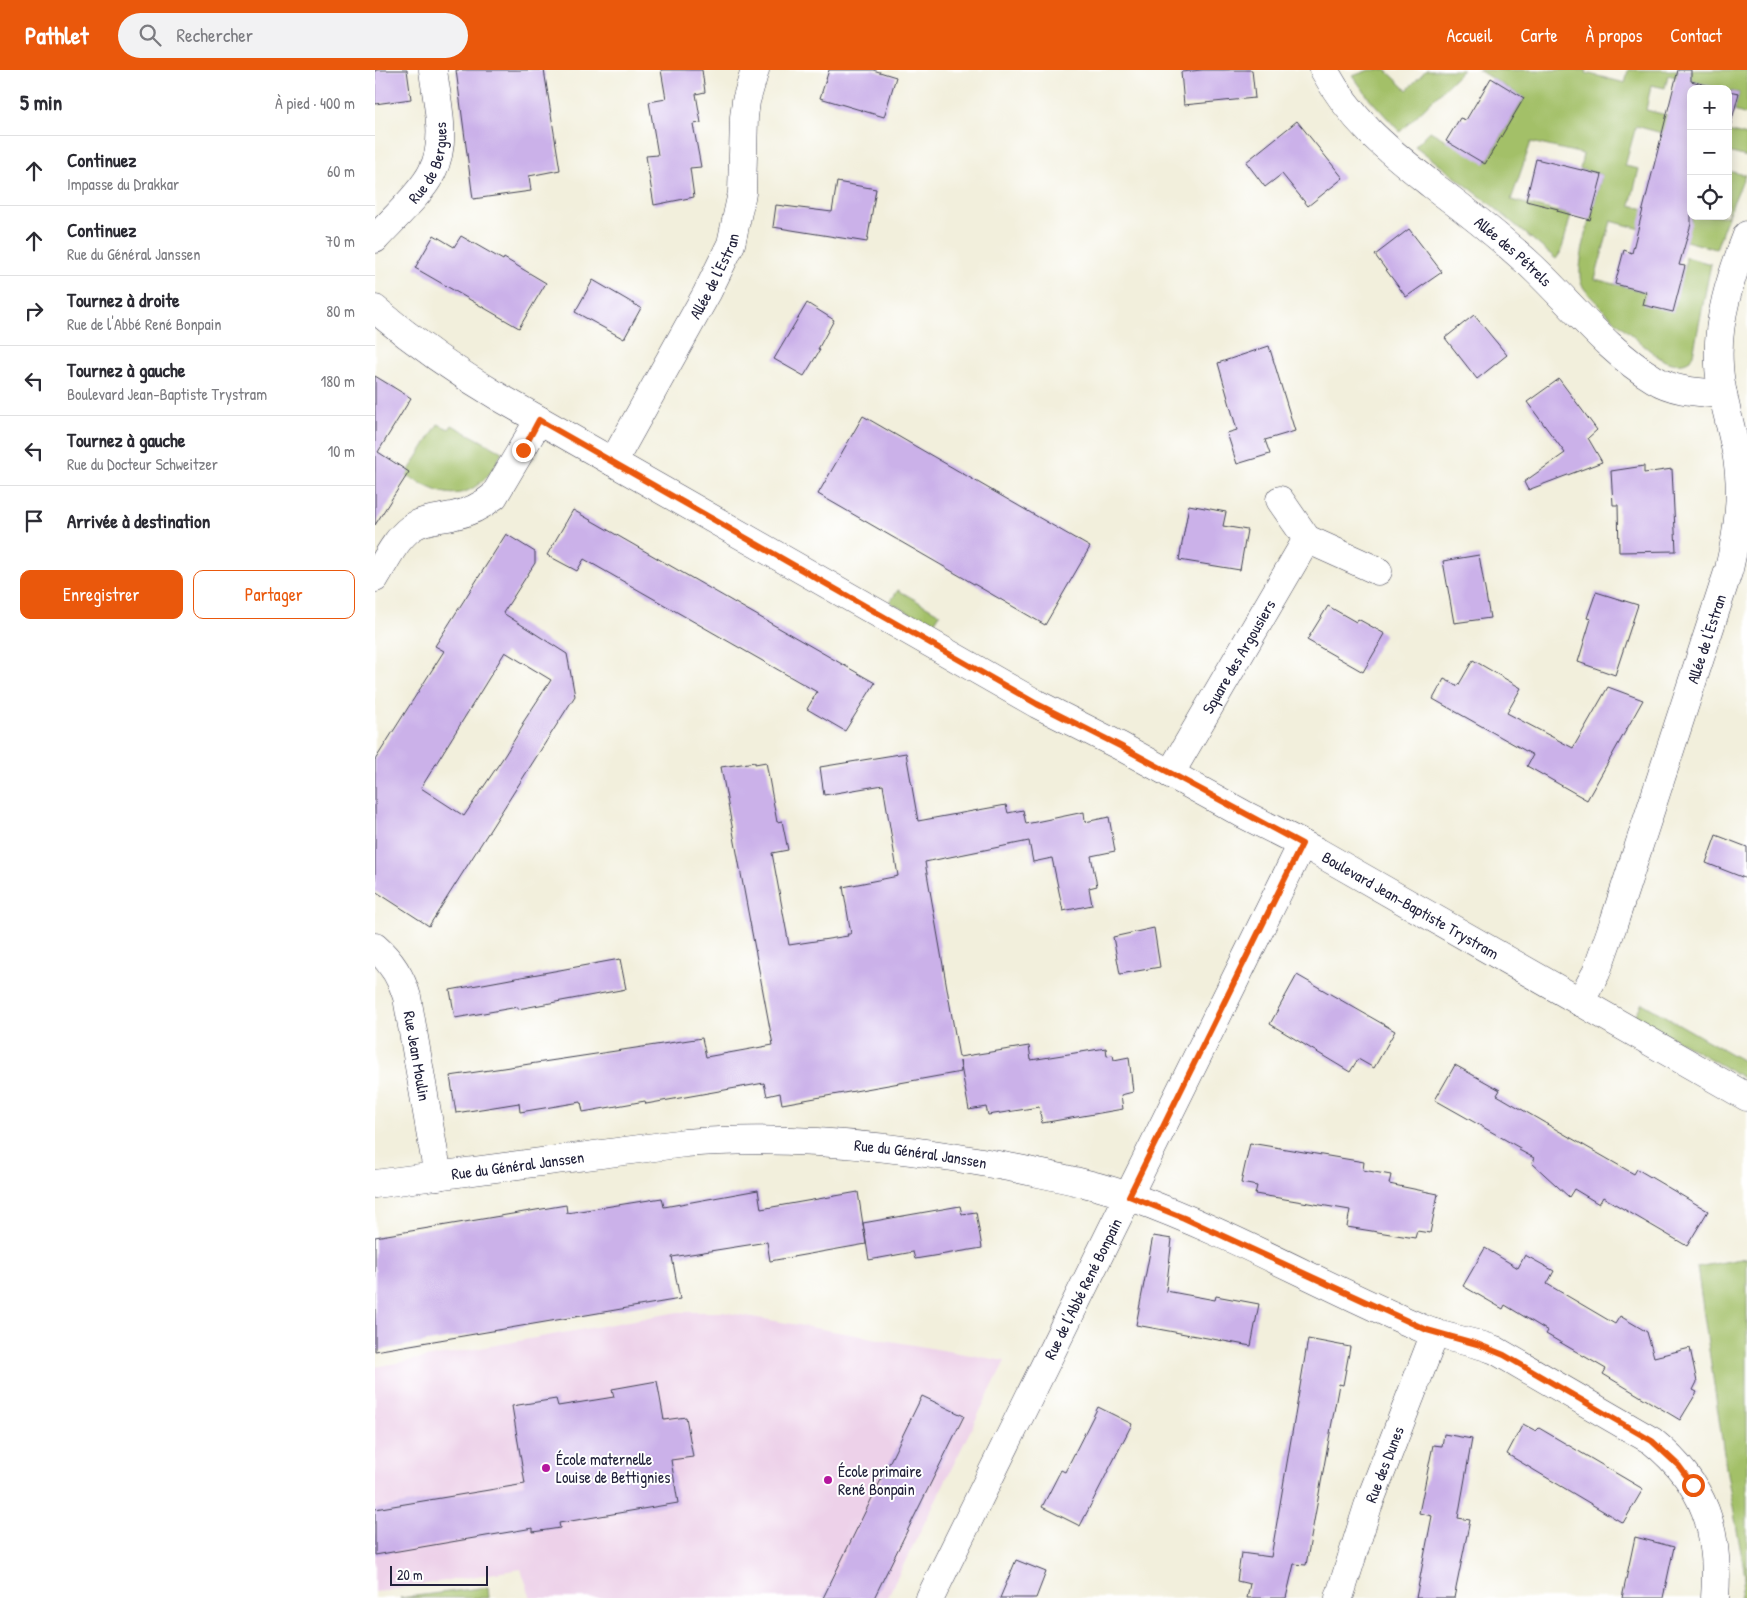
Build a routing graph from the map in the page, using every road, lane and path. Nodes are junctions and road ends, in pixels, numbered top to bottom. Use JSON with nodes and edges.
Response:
{"nodes":[{"id":1,"x":433,"y":70,"type":"edge"},
{"id":2,"x":755,"y":70,"type":"edge"},
{"id":3,"x":1324,"y":70,"type":"edge"},
{"id":4,"x":1747,"y":235,"type":"edge"},
{"id":5,"x":375,"y":239,"type":"edge"},
{"id":6,"x":375,"y":309,"type":"edge"},
{"id":7,"x":1723,"y":394,"type":"junction"},
{"id":8,"x":539,"y":420,"type":"junction"},
{"id":9,"x":613,"y":462,"type":"junction"},
{"id":10,"x":1280,"y":500,"type":"dead end"},
{"id":11,"x":1307,"y":539,"type":"junction"},
{"id":12,"x":1378,"y":571,"type":"dead end"},
{"id":13,"x":375,"y":578,"type":"edge"},
{"id":14,"x":1170,"y":774,"type":"junction"},
{"id":15,"x":1302,"y":844,"type":"junction"},
{"id":16,"x":375,"y":947,"type":"edge"},
{"id":17,"x":1580,"y":1002,"type":"junction"},
{"id":18,"x":1747,"y":1097,"type":"edge"},
{"id":19,"x":438,"y":1176,"type":"junction"},
{"id":20,"x":375,"y":1184,"type":"edge"},
{"id":21,"x":1129,"y":1196,"type":"junction"},
{"id":22,"x":1435,"y":1333,"type":"junction"},
{"id":23,"x":930,"y":1598,"type":"edge"},
{"id":24,"x":1339,"y":1598,"type":"edge"},
{"id":25,"x":1715,"y":1598,"type":"edge"}],
"edges":[{"from":1,"to":5,"type":"street","name":"Rue de Bergues"},
{"from":2,"to":9,"type":"street","name":"Allée de l'Estran"},
{"from":3,"to":7,"type":"street","name":"Allée des Pétrels"},
{"from":4,"to":7,"type":"street","name":"Allée de l'Estran"},
{"from":6,"to":8,"type":"street","name":"Boulevard Jean-Baptiste Trystram"},
{"from":7,"to":17,"type":"street","name":"Allée de l'Estran"},
{"from":8,"to":9,"type":"street","name":"Boulevard Jean-Baptiste Trystram"},
{"from":8,"to":13,"type":"street"},
{"from":9,"to":14,"type":"street","name":"Boulevard Jean-Baptiste Trystram"},
{"from":10,"to":11,"type":"street"},
{"from":11,"to":12,"type":"street"},
{"from":11,"to":14,"type":"street","name":"Square des Argousiers"},
{"from":14,"to":15,"type":"street","name":"Boulevard Jean-Baptiste Trystram"},
{"from":15,"to":17,"type":"street","name":"Boulevard Jean-Baptiste Trystram"},
{"from":15,"to":21,"type":"street","name":"Rue de l'Abbé René Bonpain"},
{"from":16,"to":19,"type":"street","name":"Rue Jean Moulin"},
{"from":17,"to":18,"type":"street","name":"Boulevard Jean-Baptiste Trystram"},
{"from":19,"to":20,"type":"street","name":"Rue du Général Janssen"},
{"from":19,"to":21,"type":"street","name":"Rue du Général Janssen"},
{"from":21,"to":22,"type":"street","name":"Rue du Général Janssen"},
{"from":21,"to":23,"type":"street","name":"Rue de l'Abbé René Bonpain"},
{"from":22,"to":24,"type":"street","name":"Rue des Dunes"},
{"from":22,"to":25,"type":"street","name":"Rue du Général Janssen"}]}
